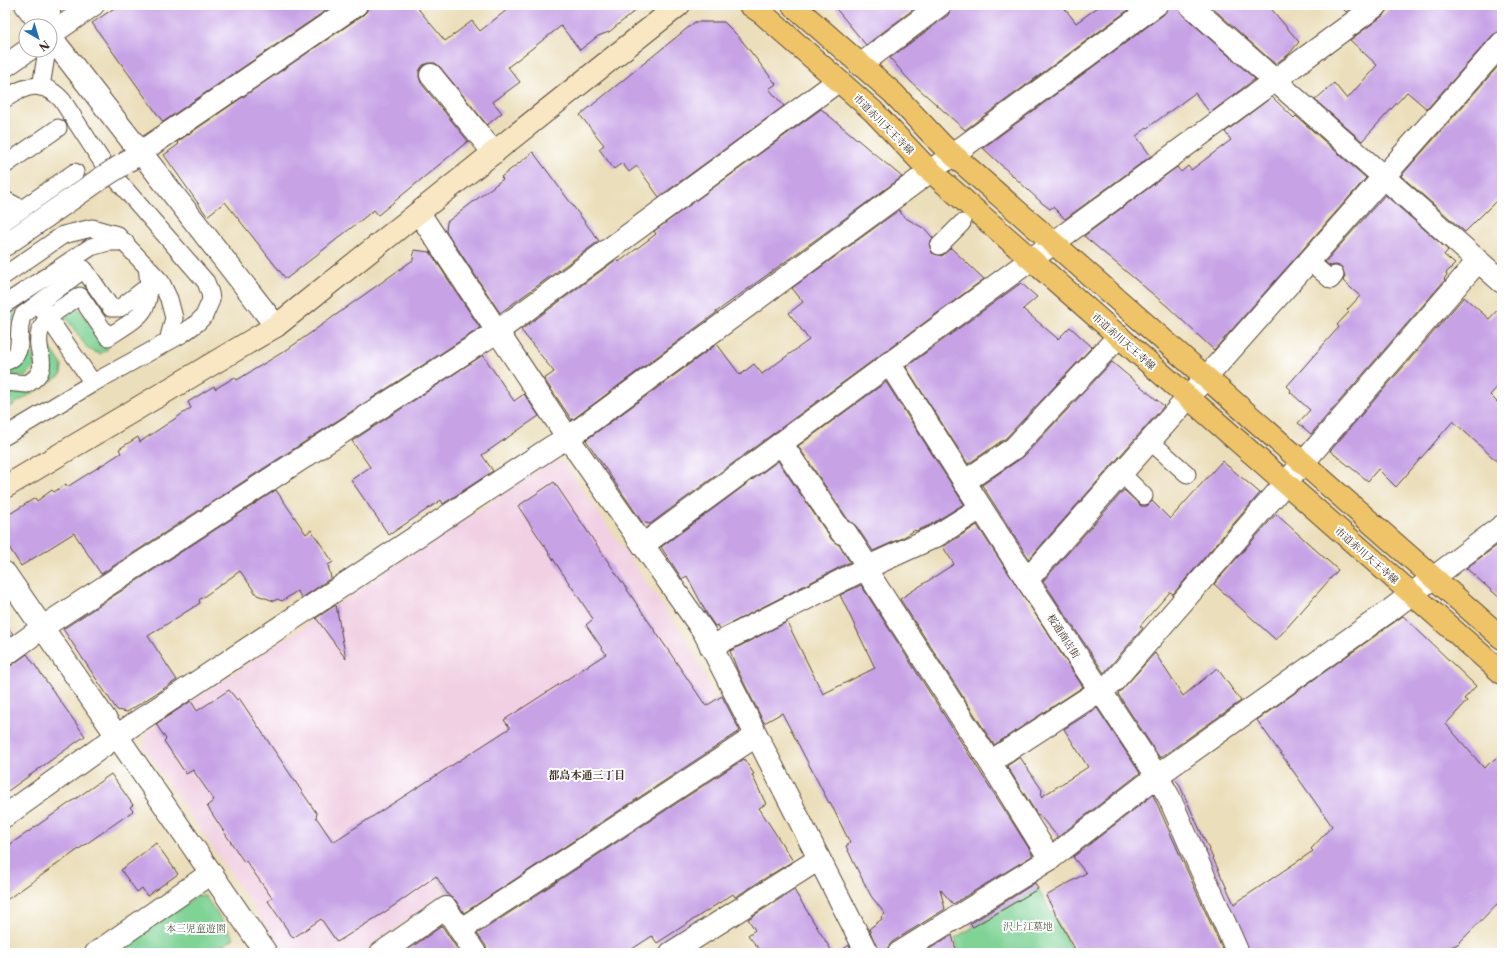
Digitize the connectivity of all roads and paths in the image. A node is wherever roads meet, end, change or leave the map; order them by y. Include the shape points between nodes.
1 (26, 5) edge
2 (52, 5) edge
3 (94, 5) edge
4 (356, 5) edge
5 (680, 5) edge
6 (750, 5) edge
7 (793, 5) edge
8 (940, 5) edge
9 (1156, 5) edge
10 (1190, 5) edge
11 (1377, 5) edge
12 (36, 18) edge
13 (51, 18) edge
14 (58, 30) edge
15 (1502, 43) edge
16 (58, 46) edge
17 (18, 57) edge
18 (46, 58) edge
19 (860, 65) junction
20 (5, 66) edge
21 (431, 75) dead end
22 (838, 80) junction
23 (1275, 80) junction
24 (41, 87) junction
25 (5, 99) edge
26 (58, 128) dead end
27 (141, 152) junction
28 (494, 153) junction
29 (953, 155) junction
30 (5, 165) edge
31 (931, 171) junction
32 (75, 172) dead end
33 (1384, 177) junction
34 (5, 200) edge
35 (22, 209) junction
36 (419, 213) junction
37 (5, 220) edge
38 (962, 222) dead end
39 (125, 242) junction
40 (1053, 243) junction
41 (5, 245) edge
42 (939, 246) dead end
43 (1031, 259) junction
44 (1309, 261) junction
45 (1478, 261) junction
46 (148, 266) junction
47 (5, 275) edge
48 (1335, 275) dead end
49 (1502, 282) edge
50 (150, 285) junction
51 (28, 289) junction
52 (38, 303) junction
53 (5, 304) edge
54 (48, 318) junction
55 (276, 326) junction
56 (498, 331) junction
57 (1119, 336) junction
58 (168, 341) junction
59 (5, 362) edge
60 (892, 367) junction
61 (1206, 377) junction
62 (5, 382) edge
63 (92, 382) junction
64 (1189, 398) junction
65 (5, 436) edge
66 (568, 438) junction
67 (1150, 441) junction
68 (781, 443) junction
69 (1303, 463) junction
70 (1121, 473) junction
71 (1187, 474) dead end
72 (964, 482) junction
73 (1286, 483) junction
74 (5, 487) edge
75 (1144, 496) dead end
76 (981, 508) junction
77 (1502, 526) edge
78 (643, 545) junction
79 (868, 567) junction
80 (5, 573) edge
81 (1434, 578) junction
82 (1027, 580) junction
83 (1412, 595) junction
84 (43, 628) junction
85 (1502, 638) edge
86 (711, 647) junction
87 (5, 655) edge
88 (1502, 673) edge
89 (1100, 691) junction
90 (116, 736) junction
91 (756, 736) junction
92 (990, 762) junction
93 (1157, 776) junction
94 (5, 816) edge
95 (819, 859) junction
96 (1050, 859) junction
97 (210, 873) junction
98 (460, 930) junction
99 (96, 953) edge
100 (266, 953) edge
101 (381, 953) edge
102 (475, 953) edge
103 (671, 953) edge
104 (867, 953) edge
105 (899, 953) edge
106 (1238, 953) edge

1 - 12 street
2 - 13 lane
3 - 14 street
4 - 27 street
5 - 28 street
6 - 22 main road, 市道赤川天王寺線
7 - 19 main road
8 - 19 street
9 - 29 street
10 - 23 street
11 - 23 street
15 - 33 street
16 - 27 street
17 - 20 street
18 - 24 lane
19 - 29 main road via 893,93
21 - 28 street
22 - 31 main road, 市道赤川天王寺線 via 873,111
22 - 56 street
23 - 33 street
23 - 40 street
24 - 25 lane via 26,87
24 - 58 lane via 55,92 62,100 105,166 206,282 211,300 204,316 182,334
26 - 30 lane
27 - 41 street, bridge
27 - 55 street
28 - 36 street
29 - 31 street
29 - 40 main road
31 - 43 main road, 市道赤川天王寺線
31 - 66 street
32 - 35 lane
33 - 44 street
33 - 45 street
34 - 35 lane
35 - 37 lane
36 - 55 street
36 - 56 street
38 - 42 lane
39 - 46 lane
39 - 47 lane via 106,230 78,230 63,235
39 - 51 lane via 108,242 91,247
40 - 43 street
40 - 61 main road
43 - 57 main road, 市道赤川天王寺線
43 - 60 street
44 - 48 lane via 1331,280
44 - 61 street
45 - 49 street
45 - 69 street
46 - 50 lane
46 - 58 lane via 161,282 169,299 174,318
50 - 52 lane via 120,308 111,308 84,269
50 - 54 lane via 147,308 136,319 108,337 80,296
51 - 52 lane
51 - 53 lane
52 - 54 lane
52 - 59 lane via 23,315 19,323 19,348 15,356
54 - 62 lane via 40,330 42,361 38,376 27,384
54 - 63 lane
55 - 74 street
56 - 66 street
56 - 84 street
57 - 64 main road, 市道赤川天王寺線
57 - 72 street via 1014,448
58 - 63 lane
60 - 68 street
60 - 72 street, 桜通商店街
61 - 64 street
61 - 69 main road
63 - 65 lane
64 - 67 street
64 - 73 main road, 市道赤川天王寺線
66 - 78 street
66 - 90 street
67 - 70 street
67 - 71 lane
68 - 78 street
68 - 79 street
69 - 73 street
69 - 81 main road
70 - 75 lane
70 - 82 street
72 - 76 street, 桜通商店街
73 - 83 main road, 市道赤川天王寺線
73 - 89 street via 1113,682
76 - 79 street via 936,536
76 - 82 street, 桜通商店街
77 - 81 street
78 - 86 street via 704,632
79 - 86 street
79 - 92 street via 868,573
80 - 84 street
81 - 83 street
81 - 85 main road
82 - 89 street, 桜通商店街
83 - 88 main road, 市道赤川天王寺線
83 - 93 street
84 - 87 street
84 - 90 street
86 - 91 street
89 - 92 street
89 - 93 street, 桜通商店街
90 - 94 street
90 - 97 street
91 - 95 street
91 - 98 street
92 - 96 street
93 - 96 street
93 - 106 street, 桜通商店街 via 1169,797
95 - 103 street
95 - 104 street
96 - 105 street
97 - 99 street
97 - 100 street
98 - 101 street via 446,908
98 - 102 street

